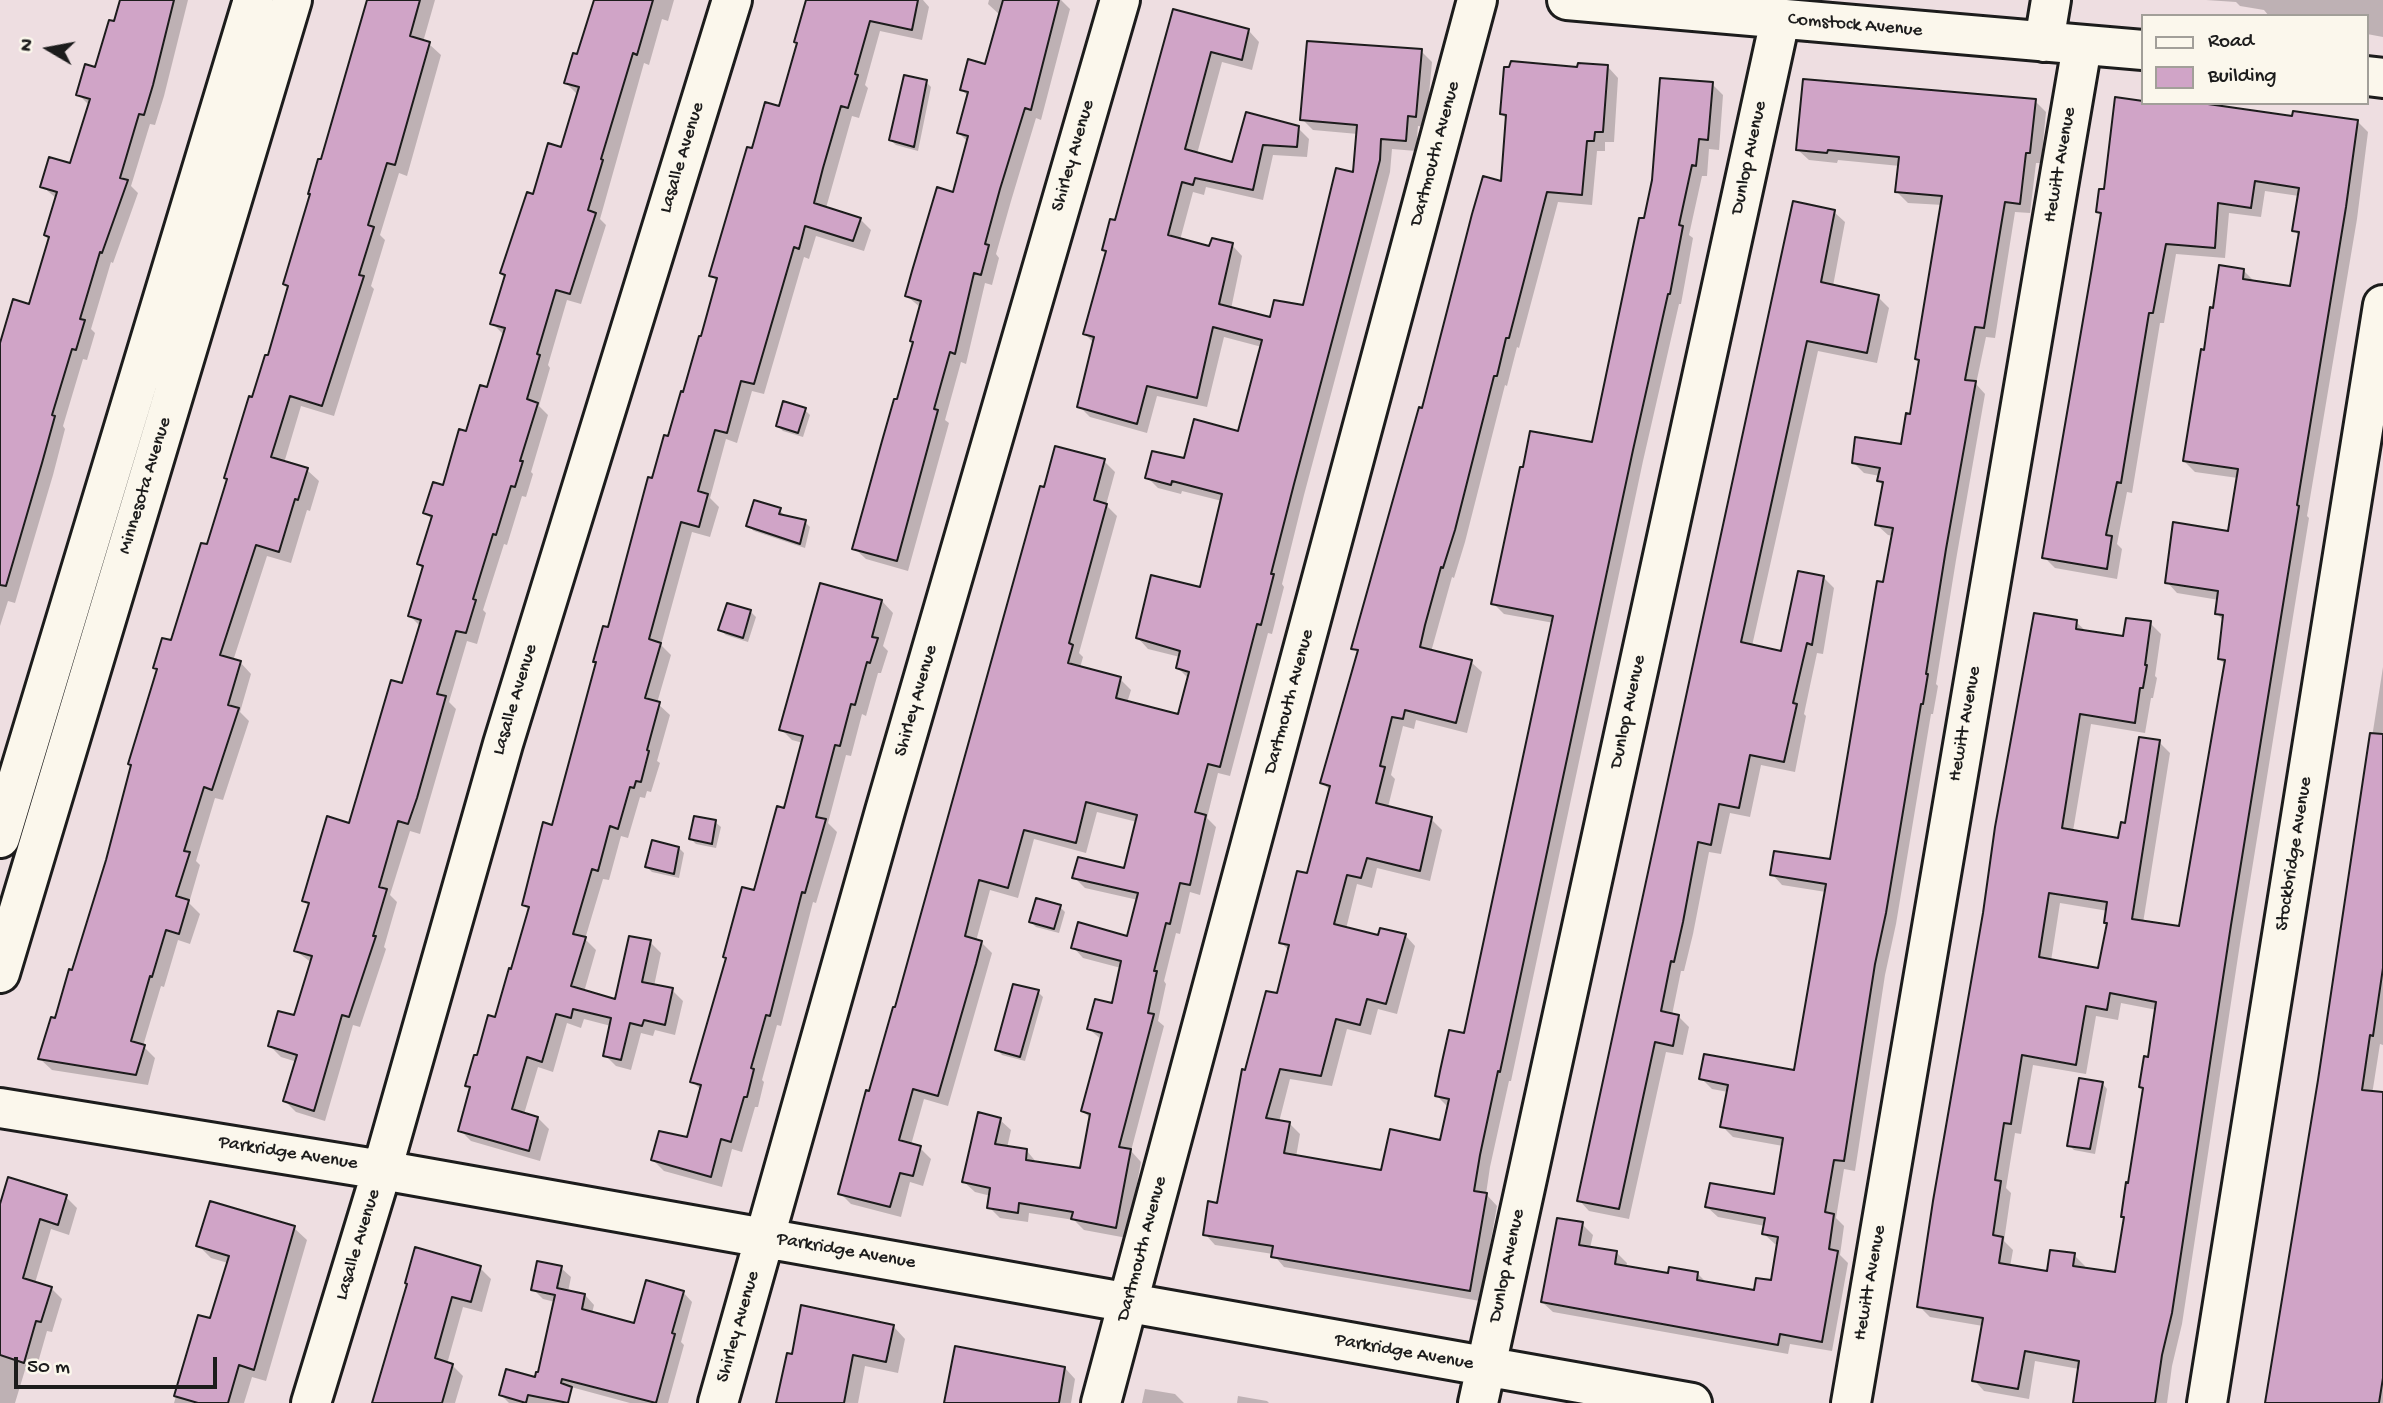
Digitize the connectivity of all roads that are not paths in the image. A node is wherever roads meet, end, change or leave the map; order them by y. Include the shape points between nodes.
1 (253, 0) edge
2 (292, 0) edge
3 (732, 0) edge
4 (1120, 0) edge
5 (1477, 0) edge
6 (1567, 0) edge
7 (2051, 0) edge
8 (1780, 20) junction
9 (2044, 42) junction
10 (2082, 46) junction
11 (2142, 50) edge
12 (2383, 305) edge
13 (120, 445) junction
14 (156, 456) junction
15 (0, 838) edge
16 (0, 973) edge
17 (0, 1108) edge
18 (382, 1170) junction
19 (764, 1237) junction
20 (1129, 1303) junction
21 (1482, 1385) edge
22 (312, 1403) edge
23 (718, 1403) edge
24 (1101, 1403) edge
25 (1692, 1403) edge
26 (1851, 1403) edge
27 (2207, 1403) edge

1 - 13 street, Minnesota Avenue
2 - 14 street, Minnesota Avenue
3 - 18 street, Lasalle Avenue via 503,744
4 - 19 street, Shirley Avenue
5 - 20 street, Dartmouth Avenue
6 - 8 street, Comstock Avenue
7 - 9 street
8 - 9 street, Comstock Avenue
8 - 21 street, Dunlop Avenue
9 - 10 street, Comstock Avenue
10 - 11 street, Comstock Avenue
10 - 26 street, Hewitt Avenue
12 - 27 street, Stockbridge Avenue
13 - 14 street
13 - 15 street, Minnesota Avenue
14 - 16 street, Minnesota Avenue
17 - 18 street, Parkridge Avenue
18 - 19 street, Parkridge Avenue
18 - 22 street, Lasalle Avenue
19 - 20 street, Parkridge Avenue
19 - 23 street, Shirley Avenue
20 - 21 street, Parkridge Avenue
20 - 24 street, Dartmouth Avenue
21 - 25 street, Parkridge Avenue

